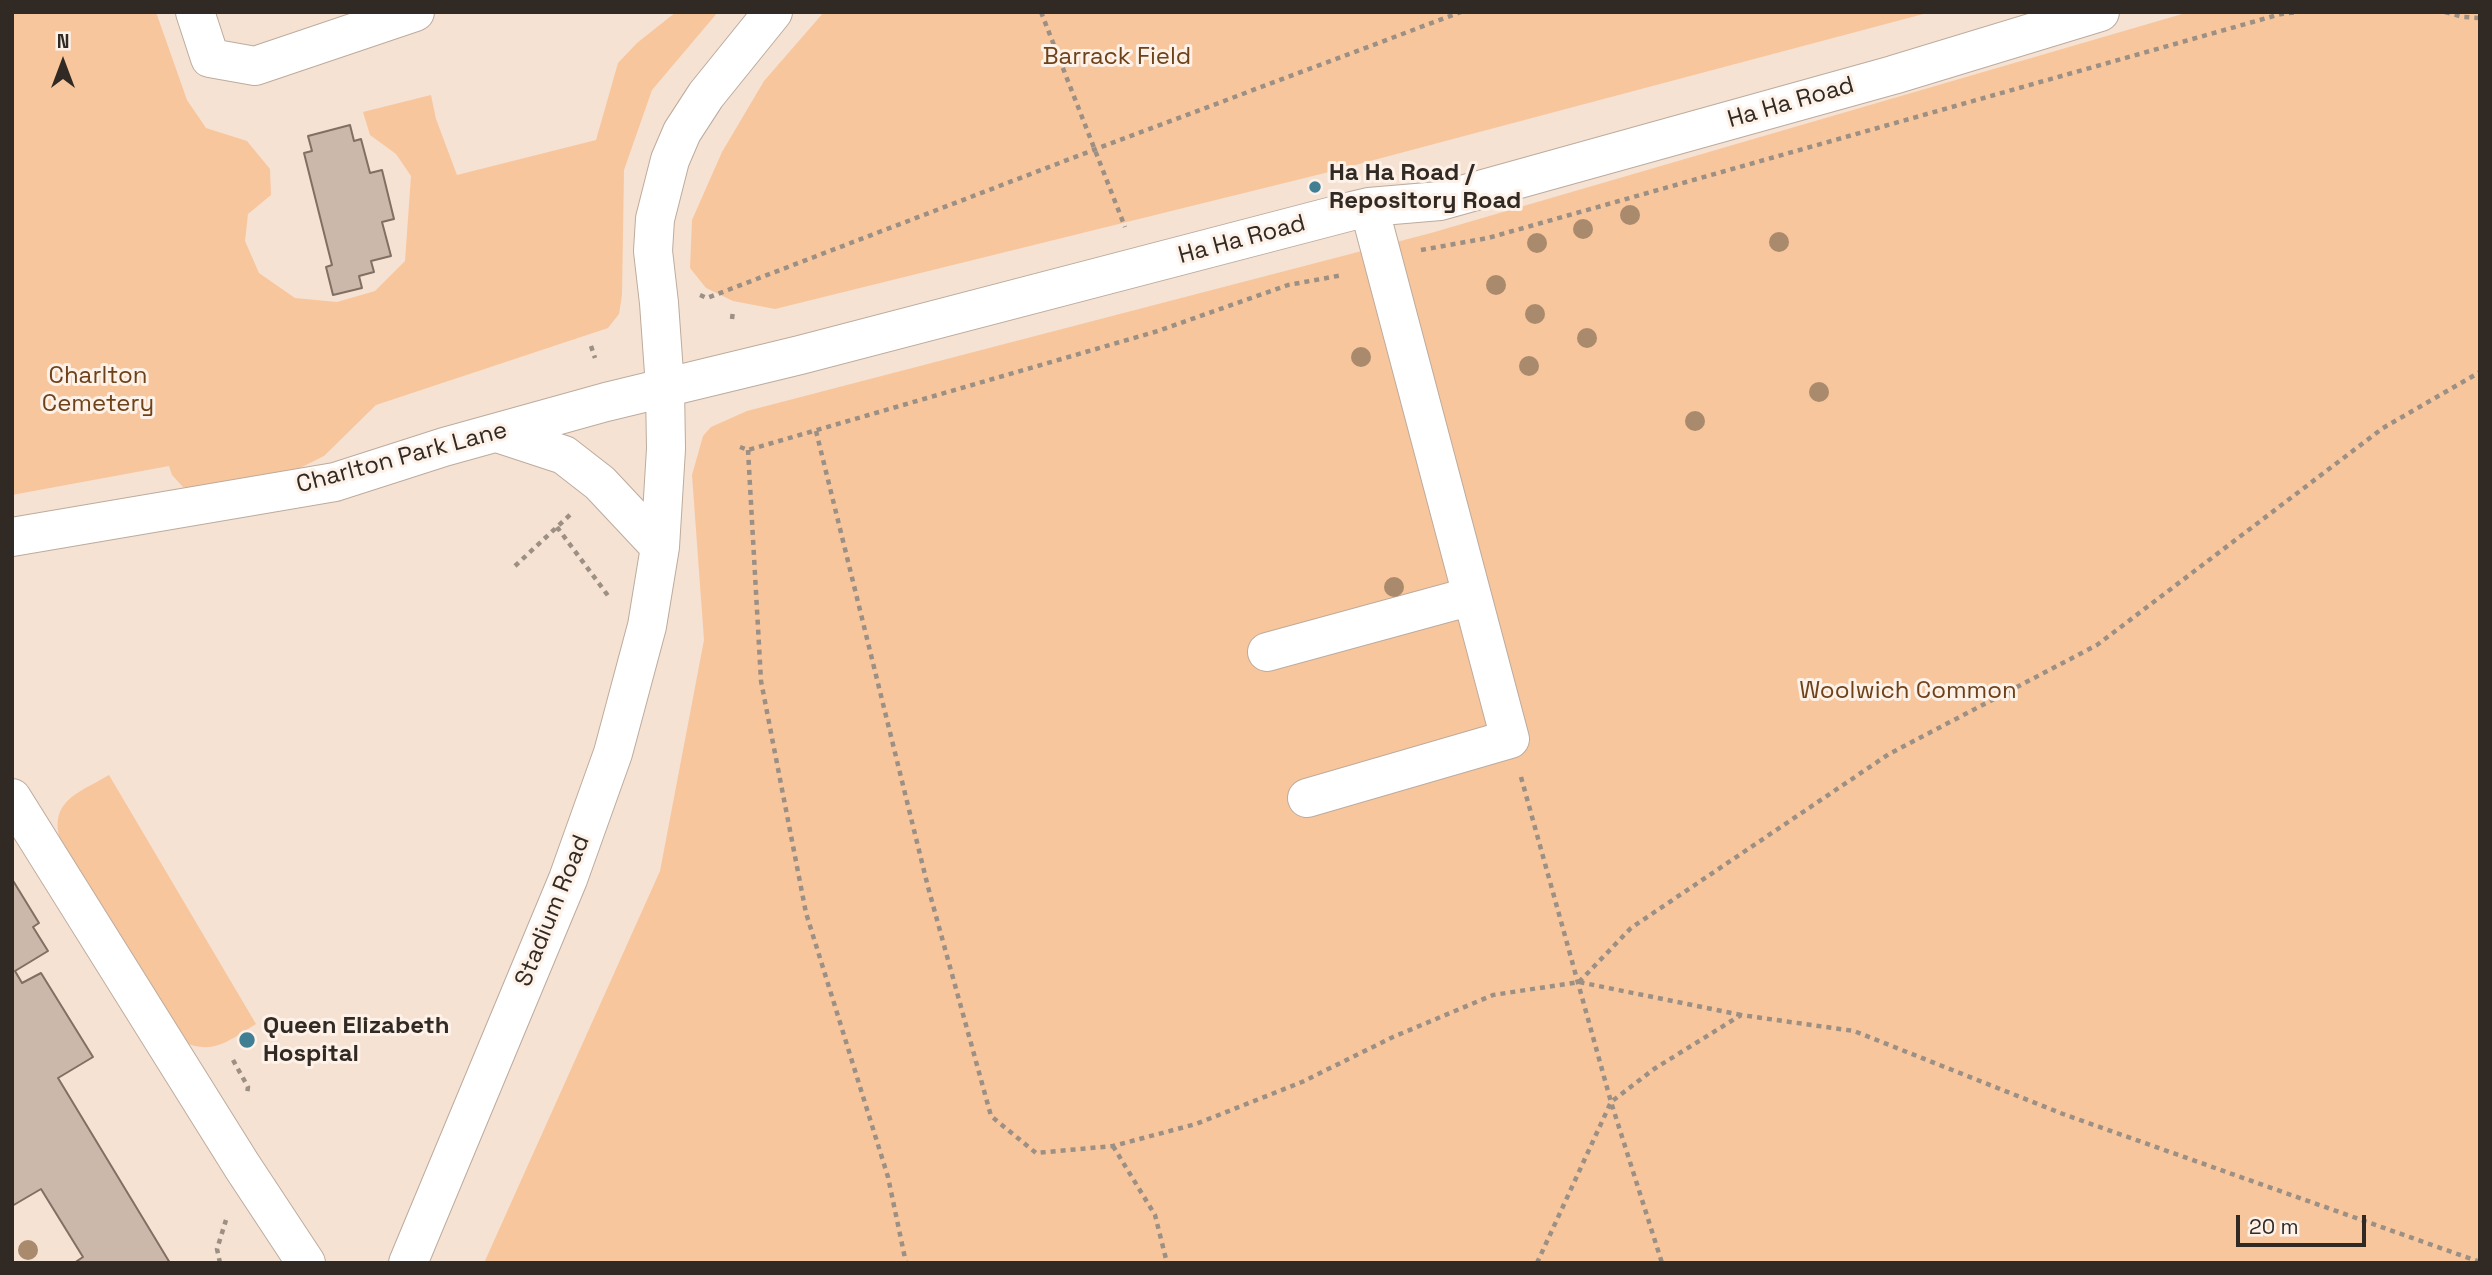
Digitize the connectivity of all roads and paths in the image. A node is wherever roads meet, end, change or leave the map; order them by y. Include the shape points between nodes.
1 (195, 12) edge
2 (415, 12) edge
3 (773, 12) edge
4 (1041, 12) edge
5 (1461, 12) edge
6 (2101, 12) edge
7 (2298, 12) edge
8 (2445, 12) edge
9 (2480, 18) edge
10 (1096, 149) junction
11 (1369, 207) junction
12 (1127, 234) dead end
13 (1383, 262) junction
14 (707, 298) dead end
15 (733, 312) dead end
16 (732, 319) dead end
17 (591, 346) dead end
18 (595, 358) dead end
19 (2480, 372) edge
20 (665, 387) junction
21 (816, 431) junction
22 (498, 433) junction
23 (740, 447) dead end
24 (748, 450) junction
25 (580, 505) dead end
26 (557, 527) junction
27 (12, 537) edge
28 (660, 547) junction
29 (515, 566) dead end
30 (1472, 596) junction
31 (617, 608) dead end
32 (1267, 652) dead end
33 (1510, 739) junction
34 (12, 798) edge
35 (1307, 798) dead end
36 (1579, 982) junction
37 (1741, 1014) junction
38 (1611, 1102) junction
39 (1113, 1146) junction
40 (228, 1213) dead end
41 (300, 1261) edge
42 (2480, 1262) edge
43 (220, 1263) edge
44 (408, 1263) edge
45 (906, 1263) edge
46 (1167, 1263) edge
47 (1537, 1263) edge
48 (1662, 1263) edge

1 - 2 street via 210,58 255,66
3 - 20 street, Stadium Road via 705,95 670,160 655,219 653,251
4 - 10 path
5 - 10 path
6 - 11 street, Ha Ha Road via 1905,72 1440,201
7 - 13 path via 1488,238
8 - 9 path
10 - 12 path
10 - 14 path
11 - 13 street
11 - 20 street, Ha Ha Road
13 - 21 path via 1288,285 1158,331
13 - 30 street
15 - 16 path
17 - 18 path
19 - 36 path via 2383,428 2097,645 1889,754 1631,928
20 - 22 street, Charlton Park Lane
20 - 28 street, Stadium Road
21 - 24 path
21 - 39 path via 928,887 991,1116 1036,1153
22 - 27 street, Charlton Park Lane via 335,482
22 - 28 street via 564,455 600,483
23 - 24 path
24 - 45 path via 761,681 806,913 888,1177
25 - 26 path
26 - 29 path
26 - 31 path
28 - 44 street, Stadium Road via 647,626 613,753 568,879
30 - 32 street
30 - 33 street
33 - 35 street
33 - 36 path
34 - 41 street
36 - 37 path
36 - 38 path
36 - 39 path via 1493,995 1393,1037 1303,1083 1196,1124
37 - 38 path
37 - 42 path via 1854,1031 2063,1114
38 - 47 path
38 - 48 path
39 - 46 path via 1155,1215
40 - 43 path via 217,1249

